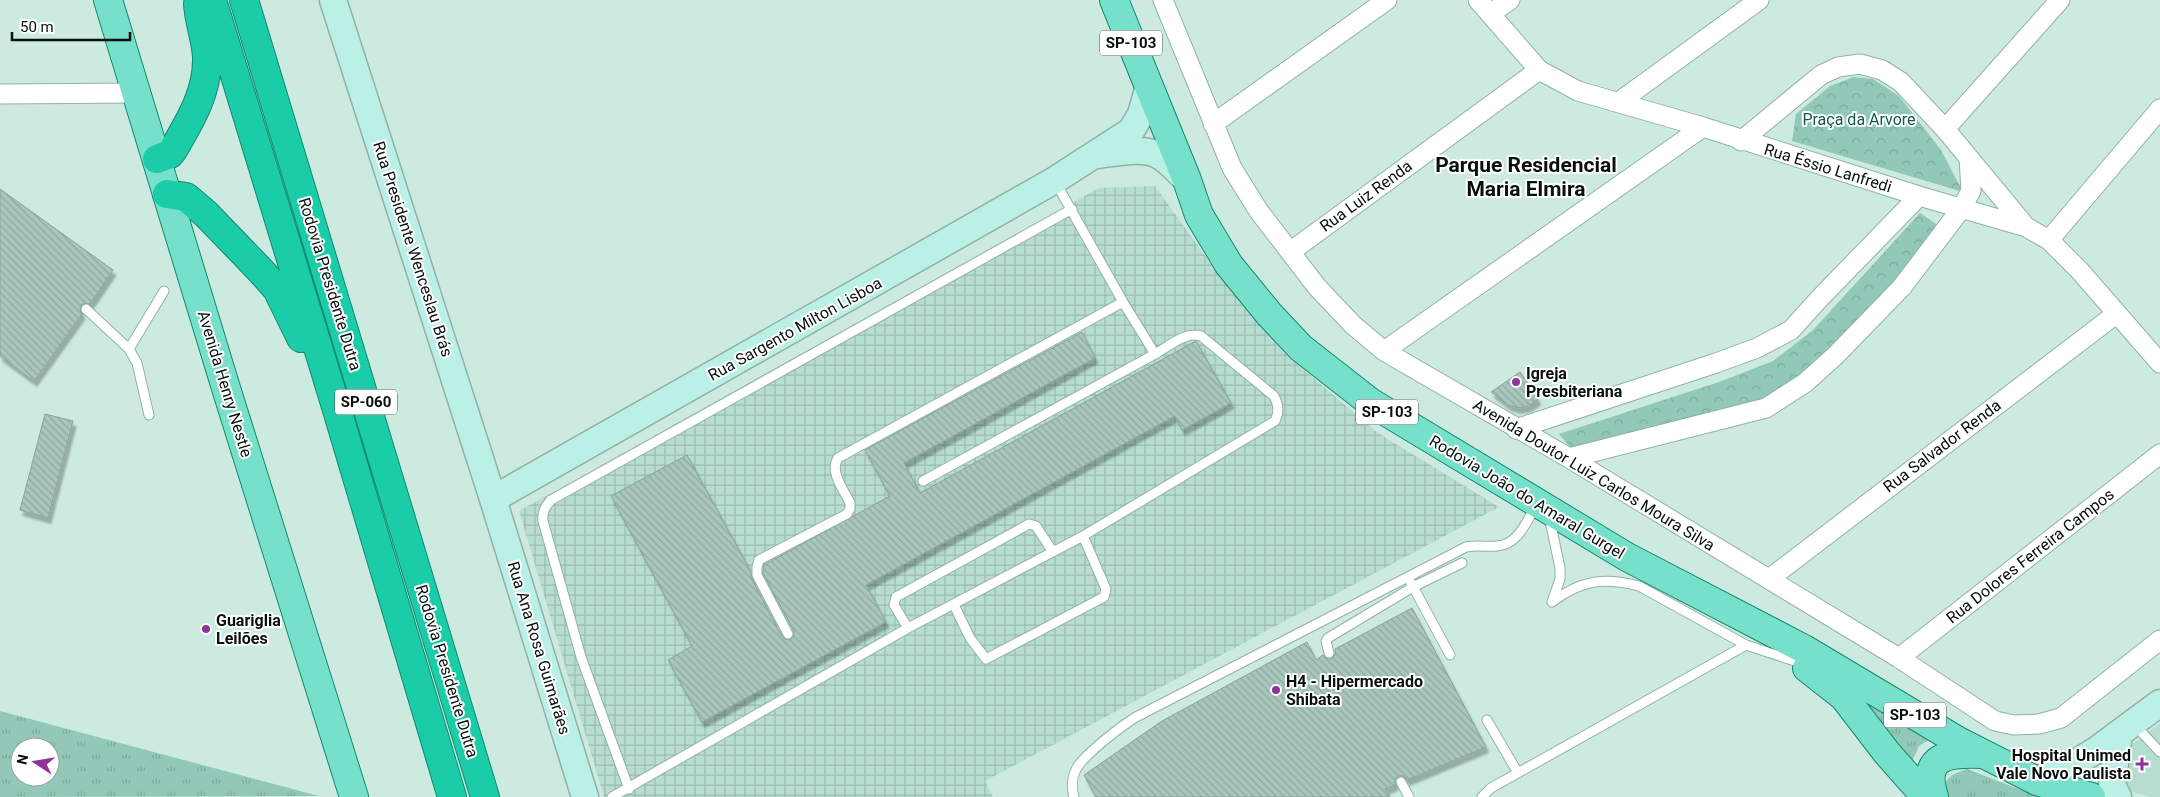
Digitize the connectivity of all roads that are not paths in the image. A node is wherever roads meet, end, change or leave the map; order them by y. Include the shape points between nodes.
1 (108, 0) edge
2 (198, 0) edge
3 (212, 0) edge
4 (244, 0) edge
5 (333, 0) edge
6 (1114, 0) edge
7 (1163, 0) edge
8 (1387, 0) edge
9 (1478, 0) edge
10 (1510, 0) edge
11 (1759, 0) edge
12 (2060, 0) edge
13 (1490, 14) junction
14 (1539, 70) junction
15 (1149, 86) junction
16 (136, 93) junction
17 (0, 94) edge
18 (1619, 102) junction
19 (2160, 110) edge
20 (1213, 124) junction
21 (1703, 127) junction
22 (1945, 129) junction
23 (1741, 141) junction
24 (1094, 155) junction
25 (1969, 158) junction
26 (156, 159) junction
27 (1055, 180) junction
28 (1187, 180) junction
29 (167, 194) junction
30 (1919, 196) junction
31 (1072, 209) junction
32 (1961, 209) junction
33 (2026, 227) junction
34 (2049, 240) junction
35 (1290, 252) junction
36 (164, 291) dead end
37 (1123, 302) junction
38 (86, 309) dead end
39 (2116, 314) junction
40 (129, 349) junction
41 (1384, 351) junction
42 (1156, 354) junction
43 (2158, 357) edge
44 (337, 410) junction
45 (149, 415) dead end
46 (1516, 429) junction
47 (2160, 454) edge
48 (1569, 458) junction
49 (923, 481) dead end
50 (493, 499) junction
51 (1542, 506) junction
52 (1083, 536) junction
53 (1053, 552) junction
54 (1462, 563) dead end
55 (1408, 578) junction
56 (1768, 579) junction
57 (1413, 587) junction
58 (954, 605) junction
59 (1746, 618) junction
60 (908, 628) junction
61 (788, 634) dead end
62 (2160, 640) edge
63 (1746, 645) junction
64 (1329, 653) dead end
65 (1450, 655) dead end
66 (1900, 658) junction
67 (1800, 663) junction
68 (2160, 703) edge
69 (1487, 720) dead end
70 (2126, 729) junction
71 (2160, 752) edge
72 (1982, 754) junction
73 (344, 768) junction
74 (1518, 773) junction
75 (2037, 781) junction
76 (1401, 782) dead end
77 (629, 788) junction
78 (340, 797) edge
79 (354, 797) edge
80 (452, 797) edge
81 (486, 797) edge
82 (584, 797) edge
83 (612, 797) edge
84 (1074, 797) edge
85 (1409, 797) edge
86 (1482, 797) edge
87 (1926, 797) edge
88 (1934, 797) edge
89 (2091, 797) edge
90 (2118, 797) edge

1 - 16 main road, Avenida Henry Nestle
2 - 26 highway via 207,56 205,81 195,114 173,150
3 - 44 highway, Rodovia Presidente Dutra / SP-060
4 - 81 highway, Rodovia Presidente Dutra / SP-060
5 - 50 street, Rua Presidente Wenceslau Brás
6 - 15 main road, Rodovia João do Amaral Gurgel / SP-103
7 - 20 street, Avenida Doutor Luiz Carlos Moura Silva
8 - 20 street
9 - 13 street, Rua Éssio Lanfredi
10 - 13 street
11 - 18 street
12 - 22 street
13 - 14 street, Rua Éssio Lanfredi
14 - 18 street, Rua Éssio Lanfredi via 1578,91
14 - 35 street, Rua Luiz Renda
15 - 24 street, Rua Sargento Milton Lisboa via 1137,123 1131,131
15 - 28 main road, Rodovia João do Amaral Gurgel / SP-103
16 - 17 street
16 - 26 main road, Avenida Henry Nestle
18 - 21 street, Rua Éssio Lanfredi
19 - 34 street
20 - 35 street, Avenida Doutor Luiz Carlos Moura Silva via 1232,168
21 - 23 street, Rua Éssio Lanfredi
21 - 41 street
22 - 23 street via 1901,82 1882,70 1860,64 1838,67 1821,75
22 - 25 street
23 - 30 street, Rua Éssio Lanfredi
24 - 27 street, Rua Sargento Milton Lisboa
24 - 28 street via 1152,153
25 - 32 street via 1971,190
25 - 33 street
26 - 29 main road, Avenida Henry Nestle
27 - 31 lane
27 - 50 street, Rua Sargento Milton Lisboa
28 - 51 main road, Rodovia João do Amaral Gurgel / SP-103 via 1199,215 1229,265 1301,348 1370,402
29 - 44 highway via 186,197 206,214 277,289
29 - 73 main road, Avenida Henry Nestle
30 - 32 street, Rua Éssio Lanfredi
30 - 46 street via 1791,330 1757,348 1724,360
31 - 37 lane
31 - 77 lane via 551,500 545,507 543,521 581,657
32 - 33 street, Rua Éssio Lanfredi
32 - 48 street via 1902,287 1836,355 1805,383 1766,408
33 - 34 street, Rua Éssio Lanfredi
34 - 39 street, Rua Éssio Lanfredi
35 - 41 street, Avenida Doutor Luiz Carlos Moura Silva via 1353,325
36 - 40 lane
37 - 42 lane
37 - 61 lane via 838,458 834,471 850,503 847,514 759,560 757,567 757,575
38 - 40 lane
39 - 43 street, Rua Éssio Lanfredi
39 - 56 street, Rua Salvador Renda
40 - 45 lane via 136,363
41 - 46 street, Avenida Doutor Luiz Carlos Moura Silva
42 - 49 lane
42 - 52 lane via 1188,335 1201,336 1274,396 1278,405 1275,421
44 - 80 highway, Rodovia Presidente Dutra / SP-060
46 - 48 street, Avenida Doutor Luiz Carlos Moura Silva
47 - 66 street, Rua Dolores Ferreira Campos
48 - 56 street, Avenida Doutor Luiz Carlos Moura Silva
50 - 82 street, Rua Ana Rosa Guimarães
51 - 55 lane via 1515,539 1506,544 1466,547
51 - 59 main road, Rodovia João do Amaral Gurgel / SP-103 via 1627,557
51 - 63 lane via 1560,568 1560,579 1552,602 1569,590 1605,580 1622,582 1639,586
52 - 53 lane
52 - 58 lane via 1106,593 1072,615 986,659 970,638
53 - 58 lane
53 - 60 lane via 1036,526 1029,524 896,597 894,605
54 - 57 lane
55 - 57 lane
55 - 84 lane via 1136,717 1078,766 1073,777
56 - 66 street, Avenida Doutor Luiz Carlos Moura Silva
57 - 64 lane via 1328,638
57 - 65 lane
58 - 60 lane
59 - 67 main road, Rodovia João do Amaral Gurgel / SP-103
59 - 72 main road, Rodovia João do Amaral Gurgel / SP-103
60 - 77 lane
62 - 66 street, Avenida Doutor Luiz Carlos Moura Silva via 2061,718 2014,726 1995,721
63 - 67 lane
63 - 74 lane
67 - 87 main road, Rodovia João do Amaral Gurgel / SP-103 via 1844,697
68 - 70 street
69 - 74 lane
70 - 71 lane
70 - 75 street via 2072,765
70 - 90 street via 2112,785
72 - 75 main road, Rodovia João do Amaral Gurgel / SP-103
72 - 88 main road, SP-103 via 1955,753 1936,763 1930,785
73 - 78 main road
73 - 79 main road, Avenida Henry Nestle
74 - 86 lane
75 - 89 main road, Rodovia João do Amaral Gurgel / SP-103
76 - 85 lane
77 - 83 lane

